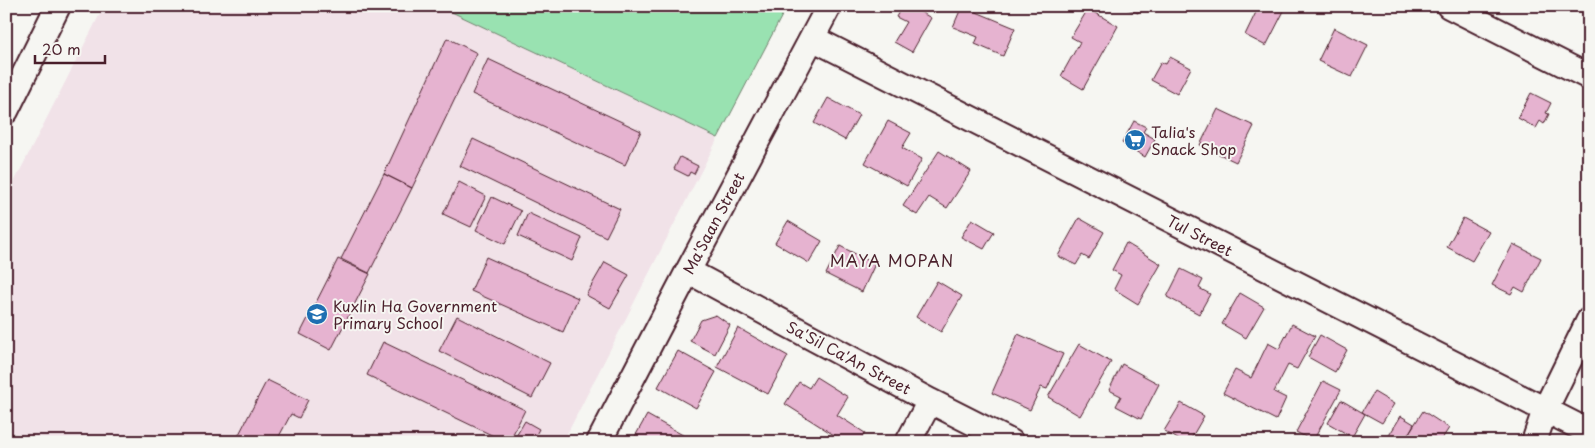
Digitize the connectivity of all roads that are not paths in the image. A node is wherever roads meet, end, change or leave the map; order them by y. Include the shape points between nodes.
1 (58, 6) edge
2 (830, 6) edge
3 (1449, 6) edge
4 (812, 38) junction
5 (1589, 77) edge
6 (6, 111) edge
7 (688, 270) junction
8 (1589, 320) edge
9 (930, 401) junction
10 (1545, 410) junction
11 (1589, 432) edge
12 (599, 442) edge
13 (908, 442) edge
14 (1010, 442) edge
15 (1534, 442) edge

1 - 6 street
2 - 4 street, Ma'Saan Street
3 - 5 street
4 - 7 street, Ma'Saan Street
4 - 10 street, Tul Street
7 - 9 street, Sa'Sil Ca'An Street
7 - 12 street, Ma'Saan Street
8 - 10 street
9 - 13 street
9 - 14 street, Sa'Sil Ca'An Street
10 - 11 street, Tul Street
10 - 15 street

